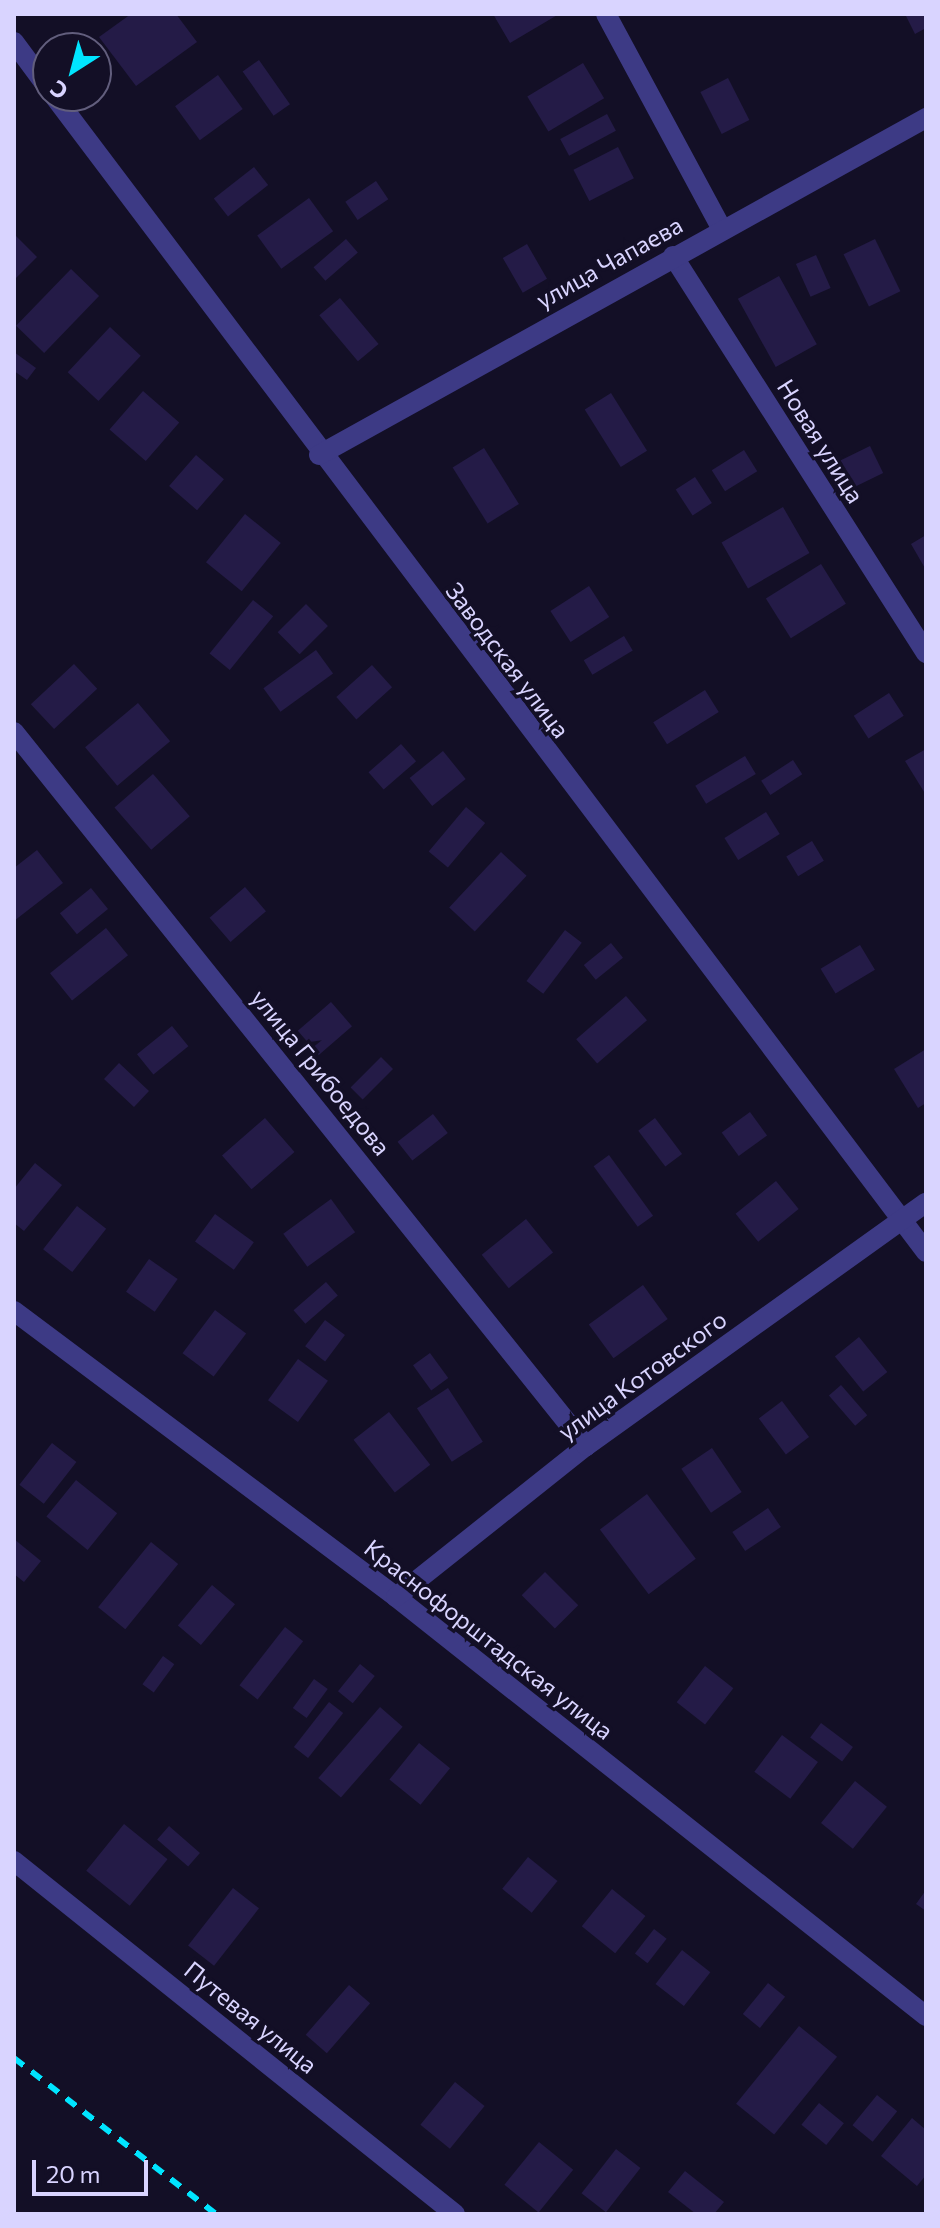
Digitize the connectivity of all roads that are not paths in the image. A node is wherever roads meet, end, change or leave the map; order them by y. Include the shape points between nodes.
1 (606, 14) edge
2 (14, 42) edge
3 (32, 66) edge
4 (66, 112) edge
5 (926, 118) edge
6 (722, 229) junction
7 (673, 256) junction
8 (319, 455) junction
9 (926, 653) edge
10 (14, 732) edge
11 (926, 1203) edge
12 (902, 1221) junction
13 (926, 1252) edge
14 (14, 1311) edge
15 (586, 1446) junction
16 (396, 1597) junction
17 (14, 1861) edge
18 (926, 2016) edge
19 (455, 2214) edge

1 - 6 street
2 - 3 street
4 - 8 street, Заводская улица
5 - 6 street, улица Чапаева
6 - 7 street, улица Чапаева
7 - 8 street, улица Чапаева
7 - 9 street, Новая улица
8 - 12 street, Заводская улица
10 - 15 street, улица Грибоедова
11 - 12 street, улица Котовского
12 - 13 street, Заводская улица
12 - 15 street, улица Котовского
14 - 16 street, Краснофорштадская улица
15 - 16 street, улица Котовского
16 - 18 street, Краснофорштадская улица
17 - 19 street, Путевая улица

